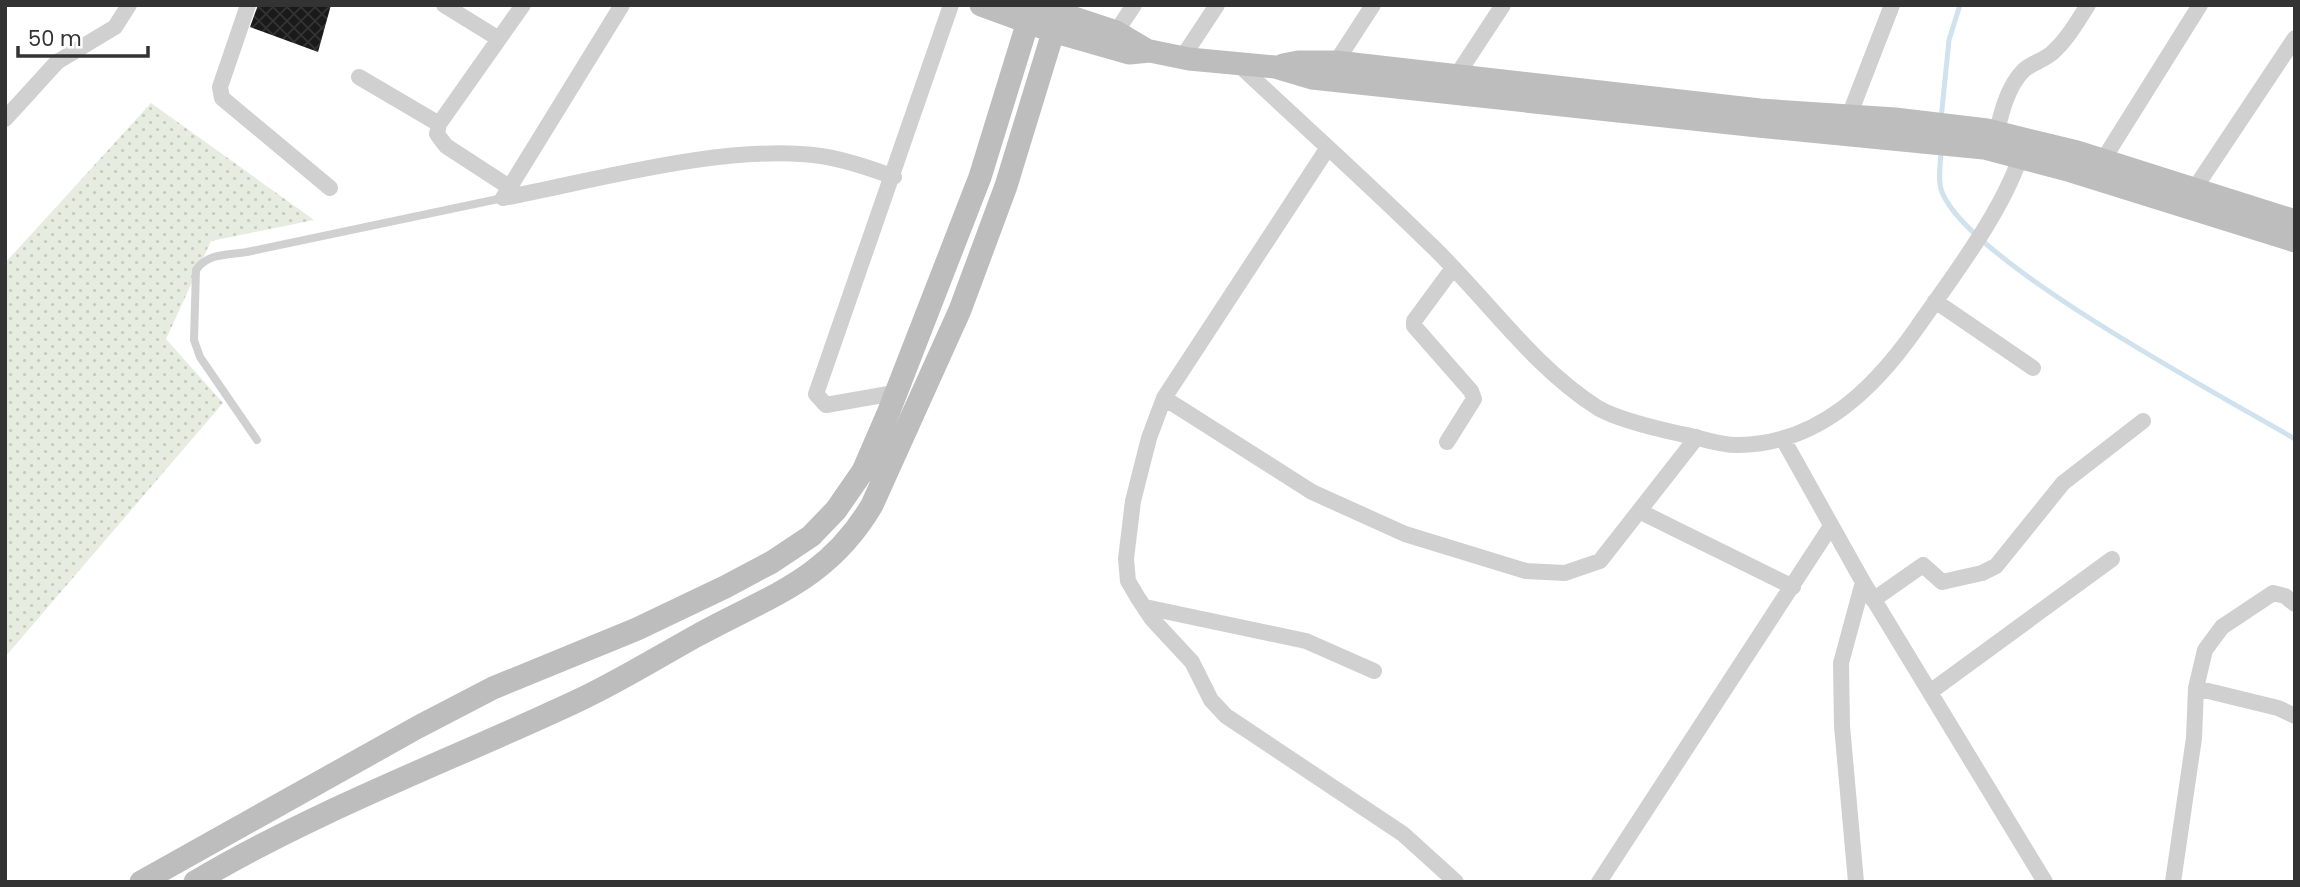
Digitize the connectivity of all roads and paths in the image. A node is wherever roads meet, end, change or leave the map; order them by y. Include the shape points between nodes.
1 (129, 5) edge
2 (248, 5) edge
3 (444, 5) edge
4 (523, 5) edge
5 (622, 5) edge
6 (951, 5) edge
7 (981, 5) edge
8 (1134, 5) edge
9 (1217, 5) edge
10 (1373, 5) edge
11 (1503, 5) edge
12 (1892, 5) edge
13 (2088, 5) edge
14 (2200, 5) edge
15 (1043, 15) edge
16 (1116, 32) junction
17 (2295, 38) edge
18 (499, 39) junction
19 (1150, 51) junction
20 (1182, 58) junction
21 (1336, 62) junction
22 (1239, 65) junction
23 (1275, 67) junction
24 (1457, 75) junction
25 (359, 77) dead end
26 (1849, 116) junction
27 (5, 119) edge
28 (439, 124) junction
29 (1894, 128) junction
30 (1990, 140) junction
31 (1328, 149) junction
32 (2020, 157) junction
33 (2103, 160) junction
34 (894, 177) junction
35 (330, 188) dead end
36 (2195, 188) junction
37 (506, 192) junction
38 (2295, 221) edge
39 (2295, 241) edge
40 (1454, 268) junction
41 (1935, 301) junction
42 (2032, 368) dead end
43 (894, 393) junction
44 (1164, 398) junction
45 (2143, 421) dead end
46 (1697, 437) junction
47 (1783, 439) junction
48 (257, 440) dead end
49 (1447, 442) dead end
50 (1639, 511) junction
51 (1831, 526) junction
52 (2112, 559) dead end
53 (1863, 582) junction
54 (1793, 587) junction
55 (1874, 600) junction
56 (2295, 604) edge
57 (1145, 607) junction
58 (1374, 671) dead end
59 (2196, 688) junction
60 (1930, 692) junction
61 (2295, 716) edge
62 (141, 882) edge
63 (195, 882) edge
64 (1456, 882) edge
65 (1599, 882) edge
66 (1856, 882) edge
67 (2045, 882) edge
68 (2173, 882) edge

1 - 27 street via 115,27 57,62
2 - 35 street via 220,87 222,98
3 - 18 street
4 - 18 street
5 - 37 street
6 - 34 street
7 - 15 street
8 - 16 street
9 - 20 street
10 - 21 street
11 - 24 street
12 - 26 street
13 - 30 street via 2051,55 2025,69 2017,80
14 - 33 street
15 - 16 street
15 - 19 street via 1129,53
15 - 43 street
15 - 63 street via 1006,186 960,310 872,505 856,534 832,559 788,590 579,700 301,824
16 - 19 street
17 - 36 street
18 - 28 street
19 - 20 street
20 - 22 street
21 - 23 street
21 - 24 street
22 - 23 street
22 - 31 street
23 - 29 street via 1312,78 1758,127
24 - 26 street
25 - 28 street
26 - 29 street
28 - 37 street via 437,134 446,146
29 - 30 street
30 - 32 street
31 - 40 street
31 - 44 street
32 - 33 street
32 - 39 street
32 - 41 street
33 - 36 street
34 - 37 street via 856,163 779,154
34 - 43 street via 816,394 825,405 838,405
36 - 38 street
37 - 48 lane via 201,262 196,270 194,340 211,376
40 - 46 street via 1543,363 1600,409
40 - 49 street via 1414,321 1474,399
41 - 42 street
41 - 47 street via 1890,367 1856,400 1822,423
43 - 62 street via 863,471 836,509 811,536 772,562 637,629 493,688
44 - 50 street via 1312,492 1405,534 1526,571 1565,573 1600,561
44 - 57 street via 1133,500 1126,559 1128,581
45 - 55 street via 2063,483 1996,566 1942,582 1923,565
46 - 47 street via 1737,445
46 - 50 street
47 - 51 street
50 - 54 street
51 - 53 street
51 - 54 street
52 - 60 street
53 - 55 street
53 - 66 street via 1841,663 1842,738
54 - 65 street
55 - 60 street
56 - 59 street via 2273,593 2222,627 2205,650
57 - 58 street via 1306,641
57 - 64 street via 1197,670 1220,711 1403,834
59 - 61 street
59 - 68 street via 2194,738
60 - 67 street

